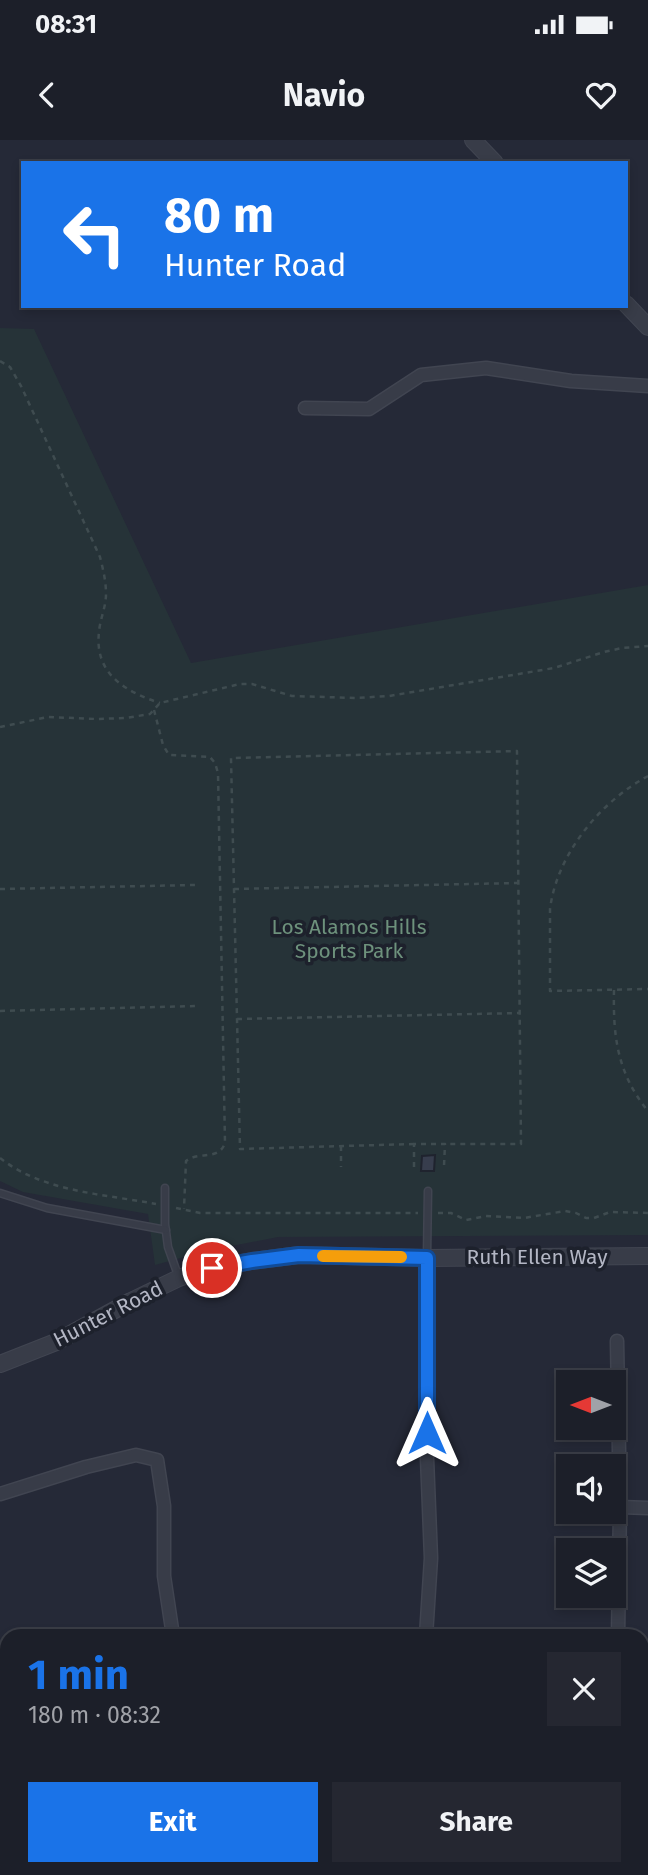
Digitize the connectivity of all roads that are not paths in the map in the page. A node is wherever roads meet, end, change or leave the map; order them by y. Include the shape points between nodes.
1 (473, 140) edge
2 (493, 161) edge
3 (628, 306) edge
4 (648, 327) edge
5 (648, 386) edge
6 (305, 408) dead end
7 (165, 1188) dead end
8 (428, 1191) dead end
9 (2, 1195) edge
10 (166, 1230) junction
11 (648, 1256) edge
12 (427, 1258) junction
13 (179, 1278) junction
14 (617, 1341) dead end
15 (0, 1364) edge
16 (619, 1454) edge
17 (0, 1494) edge
18 (626, 1507) edge
19 (648, 1508) edge
20 (620, 1524) edge
21 (172, 1629) edge
22 (426, 1629) edge
23 (618, 1629) edge

1 - 2 street
3 - 4 street
5 - 6 street via 571,381 486,368 421,375 369,409
7 - 10 lane
8 - 12 lane
9 - 10 lane
10 - 13 lane
11 - 12 street, Ruth Ellen Way
12 - 13 street, Hunter Road via 299,1255 205,1269
12 - 22 street via 430,1558
13 - 15 street, Hunter Road via 55,1342
14 - 16 street
17 - 21 street via 136,1455 157,1460
18 - 19 street
20 - 23 street

